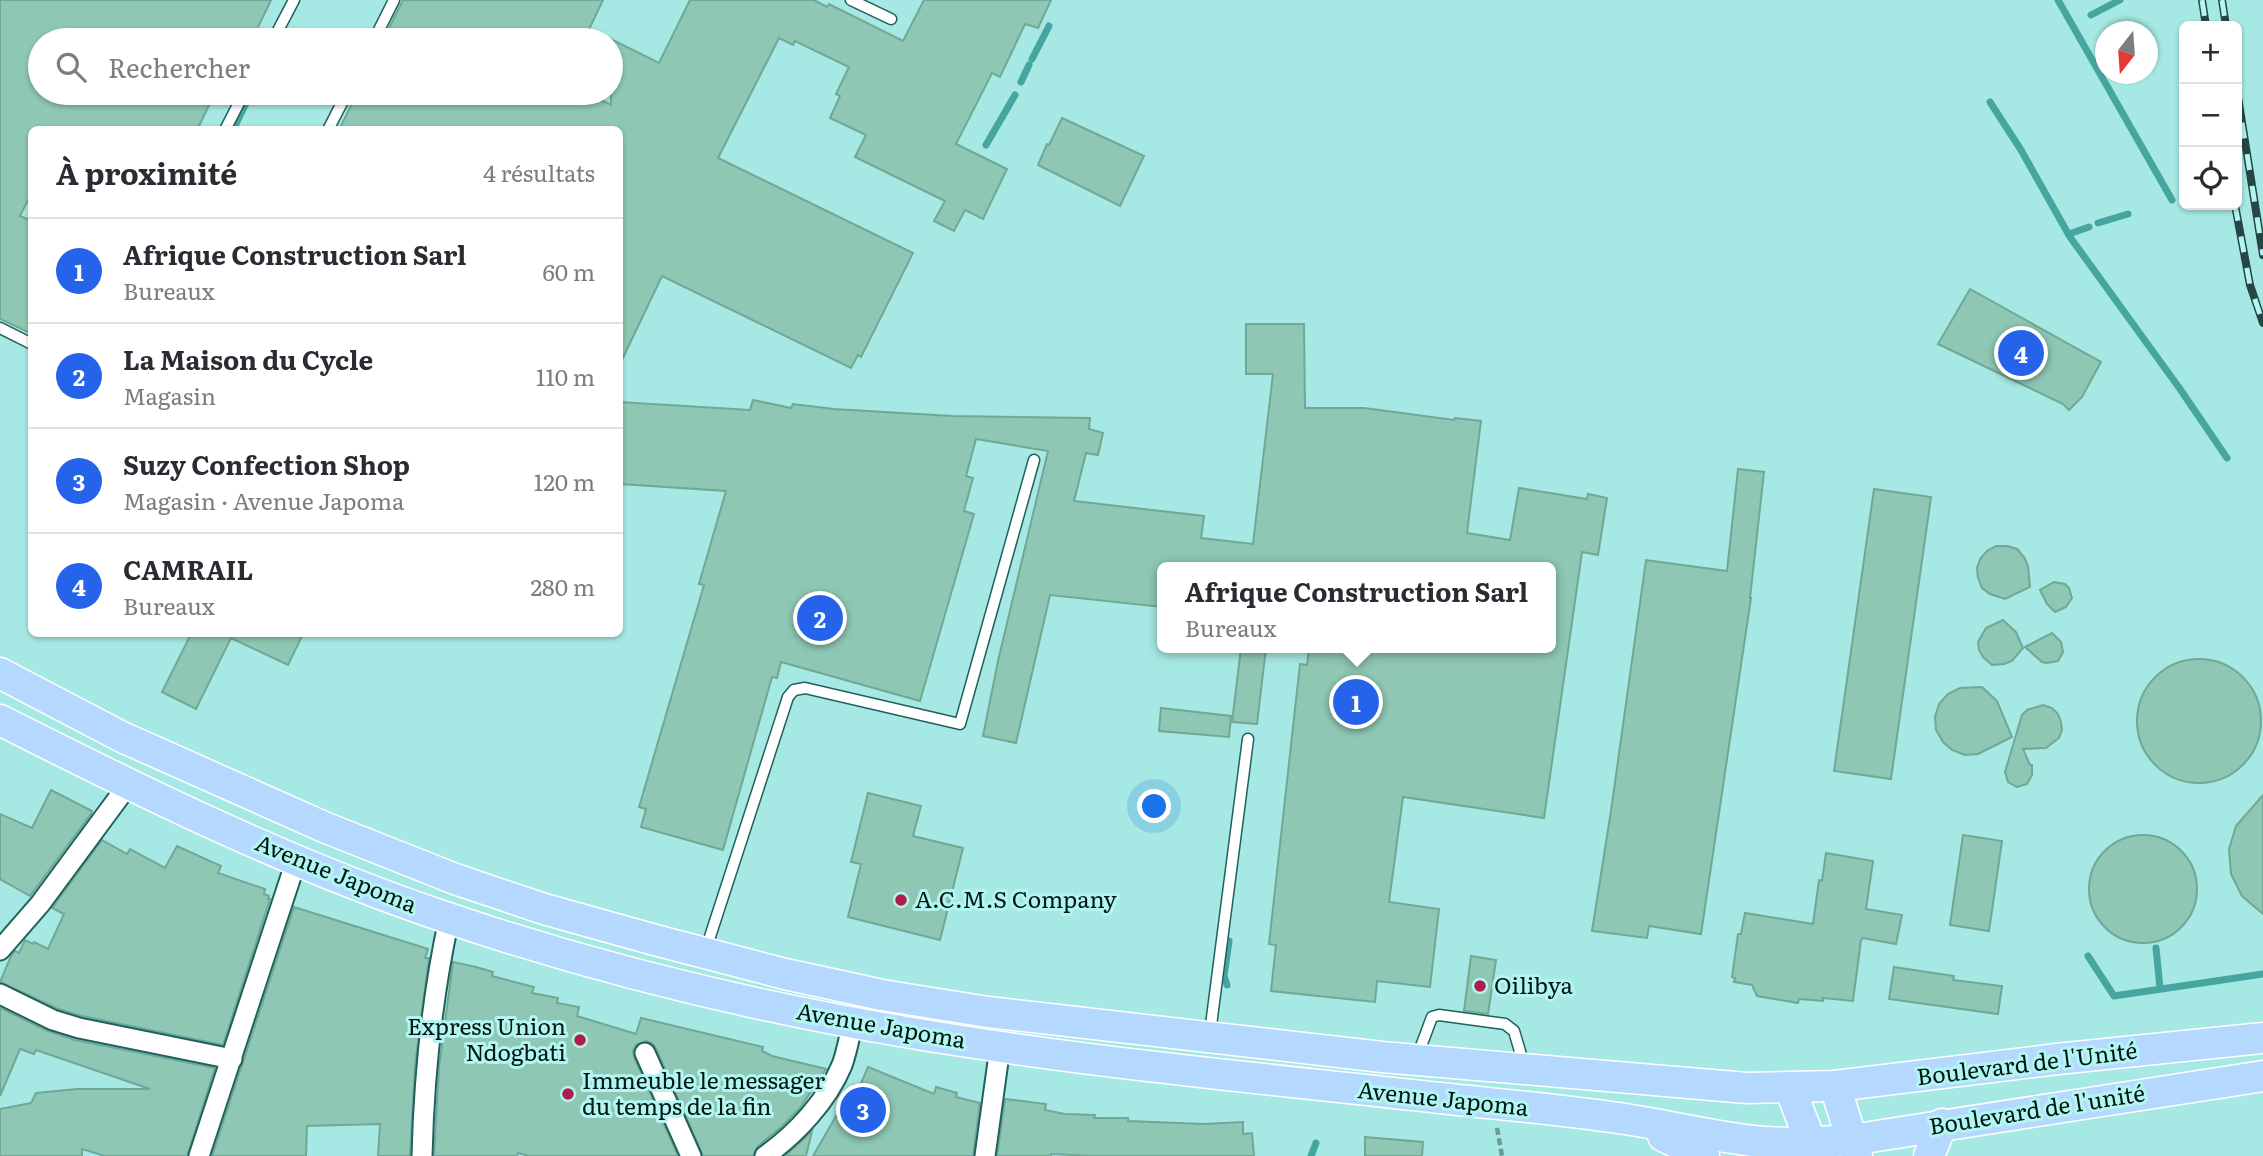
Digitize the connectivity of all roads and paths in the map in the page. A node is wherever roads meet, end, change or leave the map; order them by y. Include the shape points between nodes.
1 (294, 0) edge
2 (394, 0) edge
3 (851, 0) edge
4 (891, 19) dead end
5 (279, 28) edge
6 (380, 28) edge
7 (238, 105) edge
8 (341, 105) edge
9 (227, 126) edge
10 (330, 126) edge
11 (0, 328) edge
12 (28, 342) edge
13 (1034, 460) dead end
14 (0, 673) edge
15 (0, 720) edge
16 (122, 737) junction
17 (1248, 739) dead end
18 (116, 778) junction
19 (296, 860) junction
20 (449, 919) junction
21 (0, 950) edge
22 (705, 953) junction
23 (0, 994) edge
24 (853, 1023) junction
25 (1210, 1037) junction
26 (2263, 1038) edge
27 (1000, 1046) junction
28 (645, 1053) dead end
29 (1382, 1058) junction
30 (232, 1059) junction
31 (1416, 1060) junction
32 (1525, 1068) junction
33 (2263, 1076) edge
34 (1835, 1086) junction
35 (1790, 1088) junction
36 (1378, 1091) junction
37 (1631, 1120) junction
38 (1942, 1124) junction
39 (1854, 1148) edge
40 (1813, 1150) edge
41 (199, 1156) edge
42 (422, 1156) edge
43 (691, 1156) edge
44 (765, 1156) edge
45 (985, 1156) edge
46 (1703, 1156) edge
47 (1929, 1156) edge

1 - 5 lane
2 - 6 lane
3 - 4 lane
7 - 9 lane
8 - 10 lane
11 - 12 lane
13 - 22 lane via 960,724 805,688 794,690
14 - 16 main road, Avenue Japoma
15 - 18 main road, Avenue Japoma
16 - 18 main road
16 - 22 main road, Avenue Japoma via 455,880
17 - 25 lane
18 - 19 main road, Avenue Japoma
18 - 21 street via 40,904
19 - 20 main road, Avenue Japoma
19 - 30 street
20 - 24 main road, Avenue Japoma via 592,962
20 - 42 street via 429,1031
22 - 25 main road, Avenue Japoma via 882,995
23 - 30 street via 79,1028
24 - 27 main road, Avenue Japoma
24 - 44 street via 841,1067 822,1100
25 - 29 main road, Avenue Japoma
26 - 34 main road, Boulevard de l'Unité
27 - 36 main road, Avenue Japoma
27 - 45 street
28 - 43 street
29 - 31 main road, Avenue Japoma
29 - 36 main road
30 - 41 street
31 - 32 main road, Avenue Japoma
31 - 32 lane via 1428,1023 1439,1015 1505,1024 1514,1031
32 - 35 main road, Avenue Japoma via 1705,1086
33 - 38 main road, Boulevard de l'unité
34 - 35 main road, Boulevard de l'Unité
34 - 39 main road
35 - 40 main road
36 - 37 main road, Avenue Japoma
37 - 40 main road, Avenue Japoma
37 - 46 main road
38 - 39 main road, Boulevard de l'unité
38 - 47 main road
39 - 40 main road, Boulevard de l'unité

